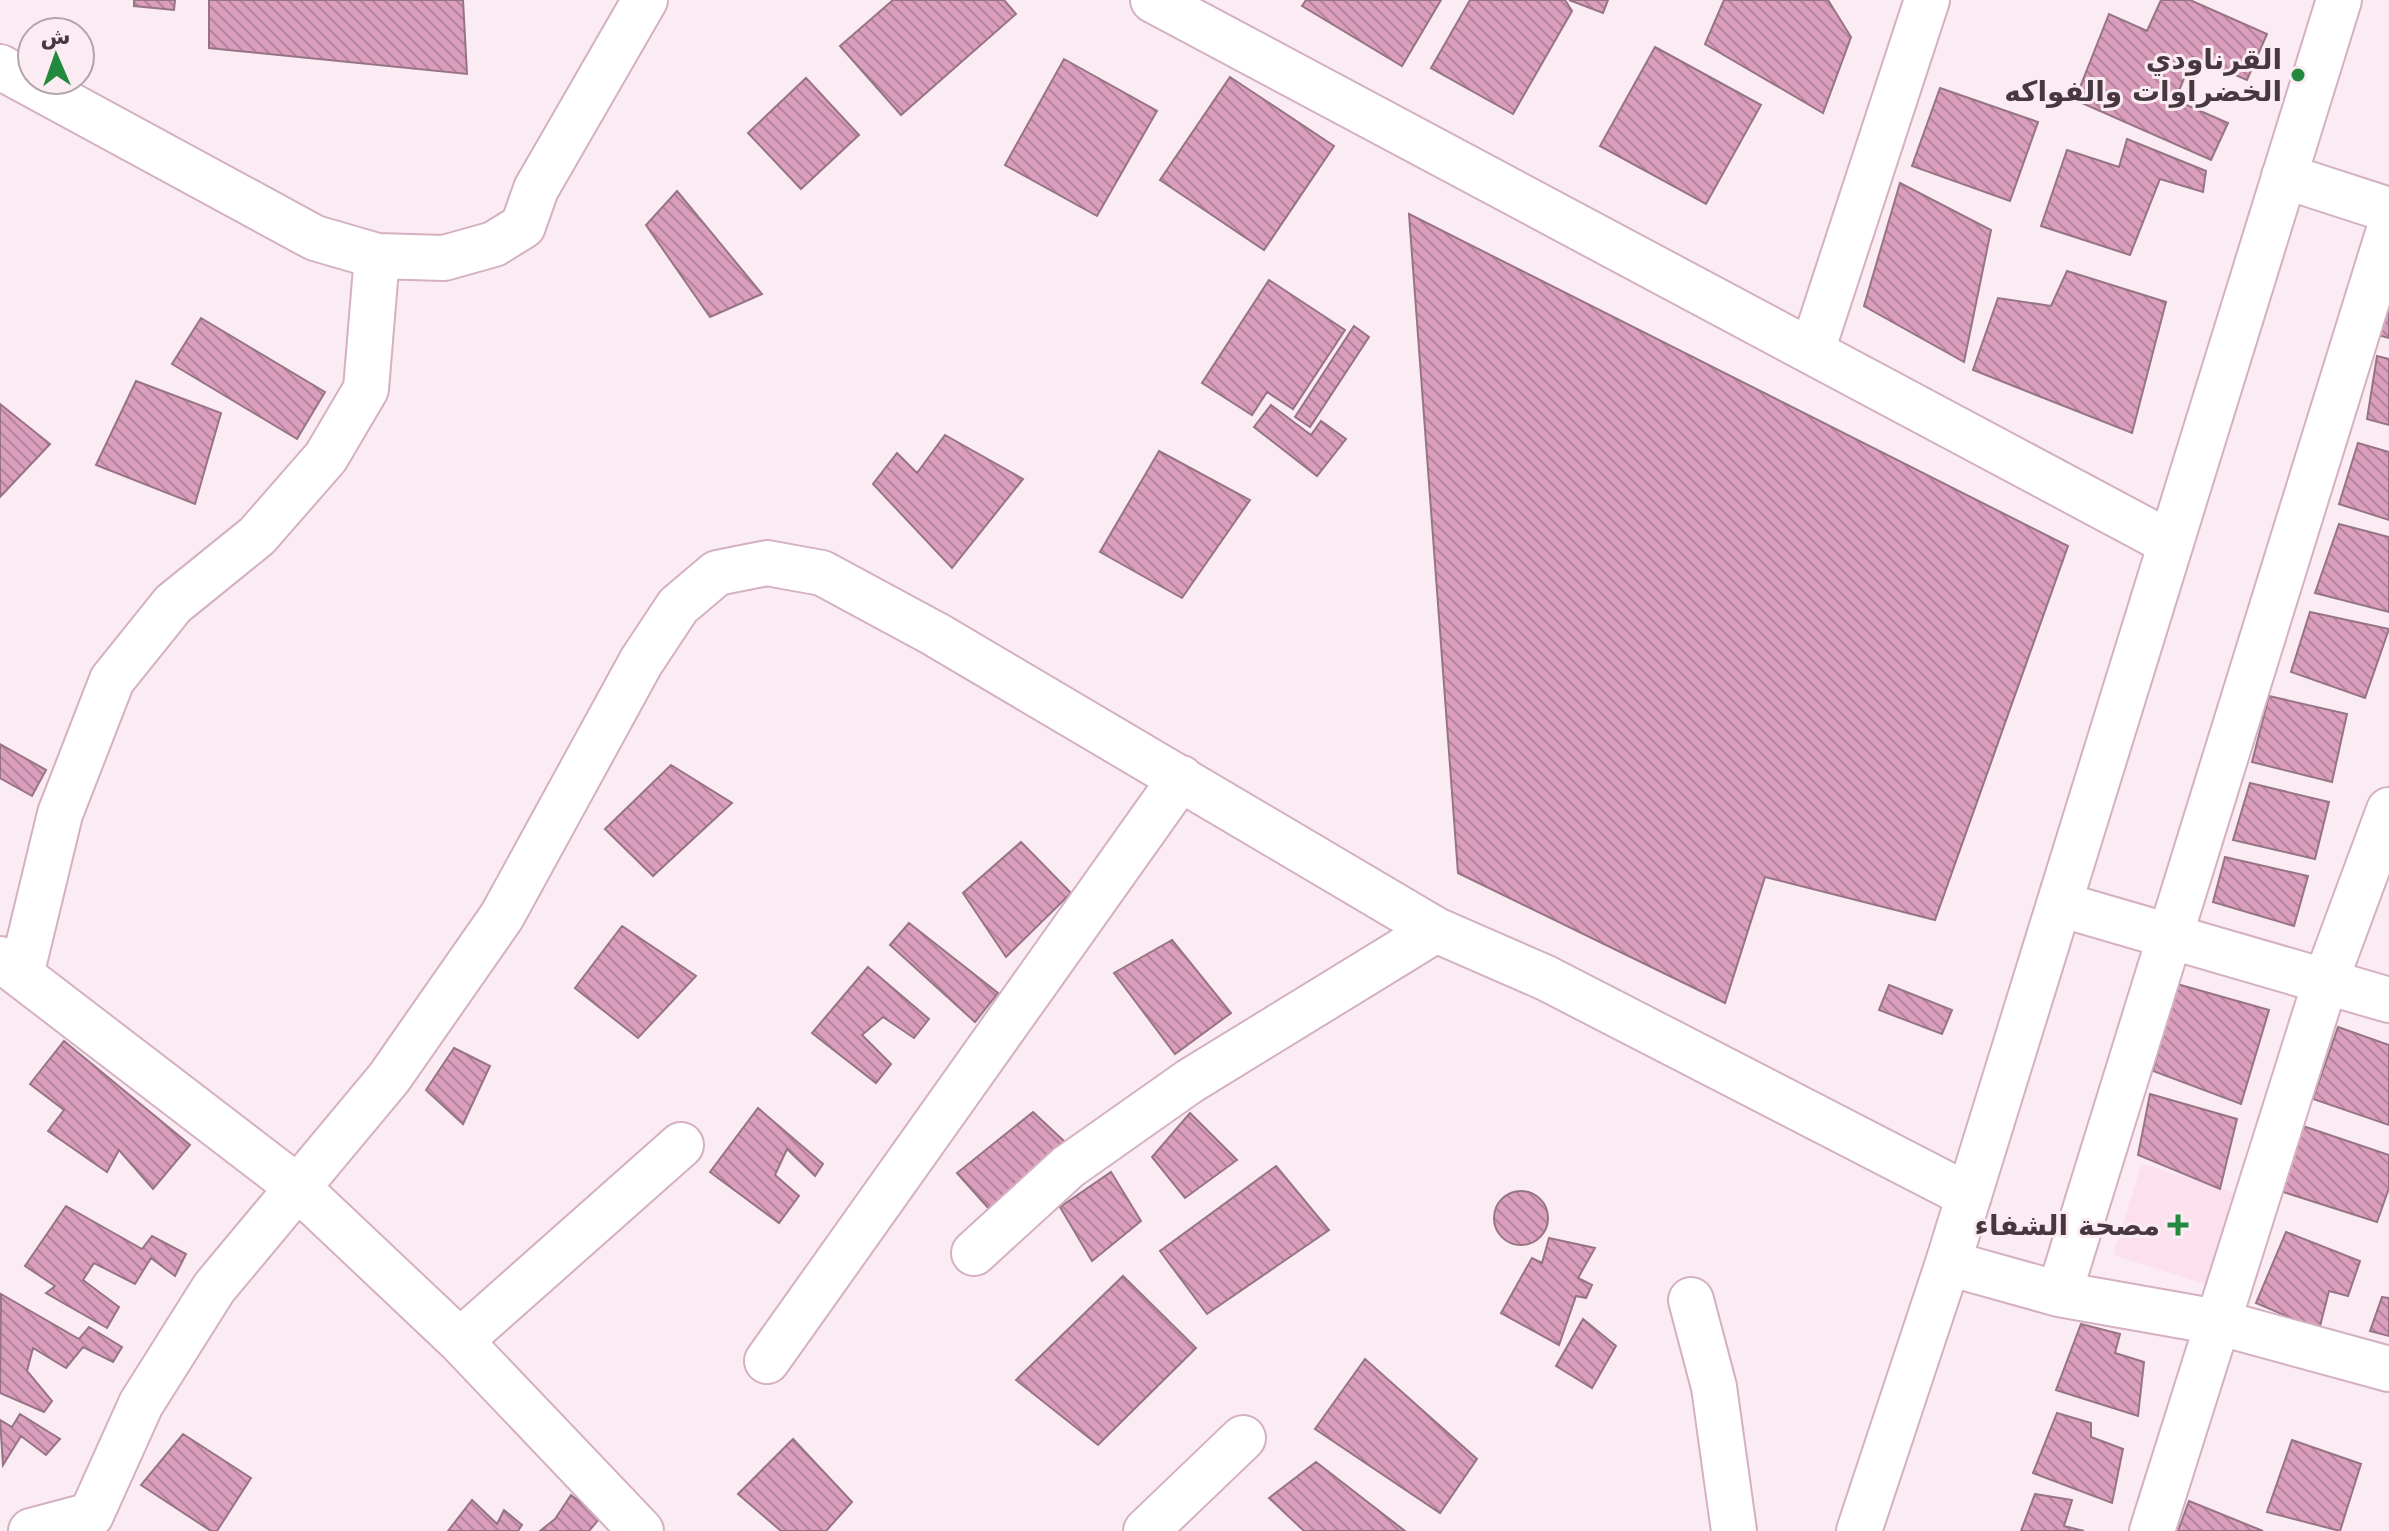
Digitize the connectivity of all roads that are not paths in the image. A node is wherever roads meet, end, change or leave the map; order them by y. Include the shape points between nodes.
1 (645, 0) edge
2 (1153, 0) edge
3 (1927, 0) edge
4 (2339, 0) edge
5 (0, 67) edge
6 (2284, 176) junction
7 (2389, 210) edge
8 (2389, 230) edge
9 (377, 256) junction
10 (1812, 351) junction
11 (2170, 543) junction
12 (1181, 778) junction
13 (2389, 810) edge
14 (2059, 904) junction
15 (1436, 930) junction
16 (2169, 935) junction
17 (10, 967) edge
18 (2326, 980) junction
19 (2389, 1000) edge
20 (681, 1145) dead end
21 (296, 1186) junction
22 (1969, 1196) junction
23 (974, 1253) dead end
24 (1948, 1263) junction
25 (2059, 1294) junction
26 (1691, 1300) dead end
27 (2217, 1322) junction
28 (460, 1341) junction
29 (767, 1361) dead end
30 (2389, 1369) edge
31 (1243, 1438) dead end
32 (104, 1523) edge
33 (31, 1531) edge
34 (641, 1531) edge
35 (1146, 1531) edge
36 (1734, 1531) edge
37 (1859, 1531) edge
38 (2152, 1531) edge

1 - 9 street via 536,189 523,226 494,244 444,258
2 - 10 street
3 - 10 street
4 - 6 street
5 - 9 street via 315,238
6 - 7 street
6 - 11 street
8 - 16 street
9 - 17 street via 366,389 326,457 257,536 173,604 112,680 60,814
10 - 11 street
11 - 14 street
12 - 15 street
12 - 21 street via 822,573 767,563 717,573 678,606 641,662 493,928 389,1078
12 - 29 street
13 - 18 street
14 - 16 street
14 - 22 street
15 - 22 street via 1546,978
15 - 23 street via 1178,1089 1068,1167
16 - 18 street
16 - 25 street
17 - 21 street
18 - 19 street
18 - 27 street
20 - 28 street
21 - 28 street
21 - 32 street via 214,1288 141,1404
22 - 24 street
24 - 25 street
24 - 37 street
25 - 27 street
26 - 36 street via 1714,1387
27 - 30 street
27 - 38 street
28 - 34 street
31 - 35 street
32 - 33 street

